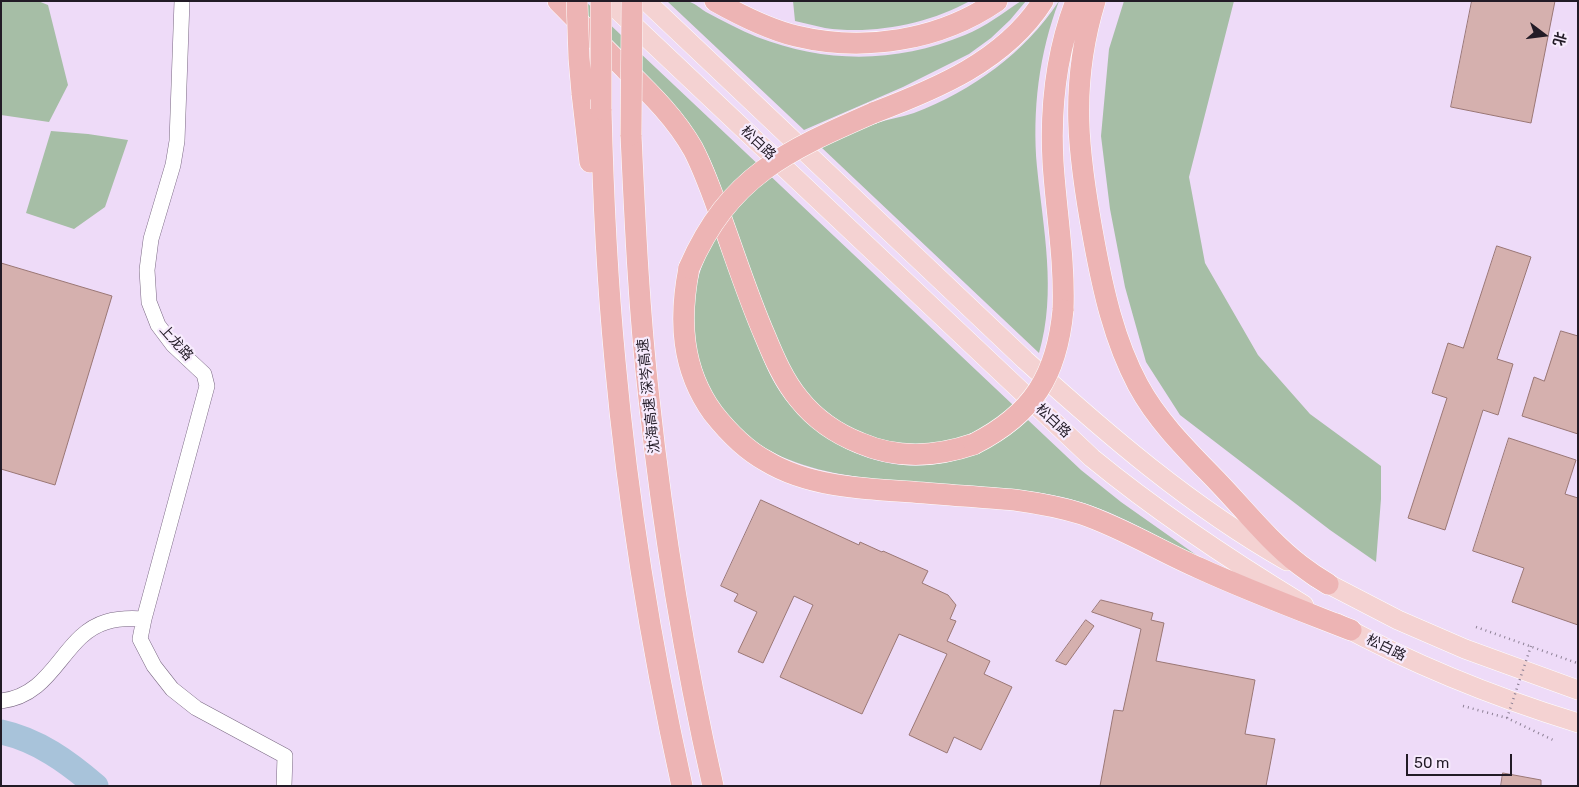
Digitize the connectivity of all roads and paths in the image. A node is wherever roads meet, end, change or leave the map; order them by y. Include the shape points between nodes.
1 (182, 1) edge
2 (558, 1) edge
3 (577, 1) edge
4 (601, 1) edge
5 (608, 1) edge
6 (632, 1) edge
7 (646, 1) edge
8 (715, 1) edge
9 (997, 1) edge
10 (1042, 1) edge
11 (1076, 1) edge
12 (1095, 1) edge
13 (608, 274) junction
14 (1328, 584) junction
15 (144, 619) junction
16 (1476, 627) dead end
17 (1351, 630) junction
18 (1531, 646) junction
19 (1577, 663) edge
20 (1578, 690) edge
21 (1, 701) edge
22 (1463, 706) dead end
23 (1507, 718) junction
24 (1578, 723) edge
25 (1553, 740) dead end
26 (284, 786) edge
27 (682, 786) edge
28 (713, 786) edge

1 - 15 street, 上龙路 via 177,141 151,239 147,270 150,302 158,325 173,345 204,374 207,386
2 - 11 highway, bridge via 661,104 693,149 759,322 786,381 800,400 844,437 901,455 932,455 974,444 1011,421 1038,391 1056,355 1063,310 1062,258 1053,164 1054,92 1059,55
3 - 13 highway, bridge via 578,58
4 - 13 highway, bridge via 601,109
5 - 17 main road, 松白路 via 1092,458 1209,545
6 - 28 highway, 沈海高速 深岑高速, bridge via 635,234 656,463 686,658
7 - 14 main road, 松白路 via 1018,354 1120,444 1233,529
8 - 9 highway via 761,24 794,35 824,42 870,43 933,32 961,22
10 - 17 highway, bridge via 1020,29 976,66 929,91 809,142 754,177 733,196 701,242 684,294 685,346 702,398 741,444 766,462 794,474 853,488 1015,500 1080,514 1210,573
12 - 14 highway via 1083,47 1078,87 1080,158 1098,264 1124,355 1159,417 1187,450 1299,564
13 - 27 highway via 632,508
14 - 20 main road, 松白路 via 1398,620 1466,649
15 - 21 street via 104,622 87,632 40,684 24,694
15 - 26 street, 上龙路 via 140,639 154,666 172,689 196,708 285,756
16 - 18 path
17 - 24 main road, 松白路 via 1464,684
18 - 19 path
18 - 23 path, bridge
22 - 23 path
23 - 25 path

